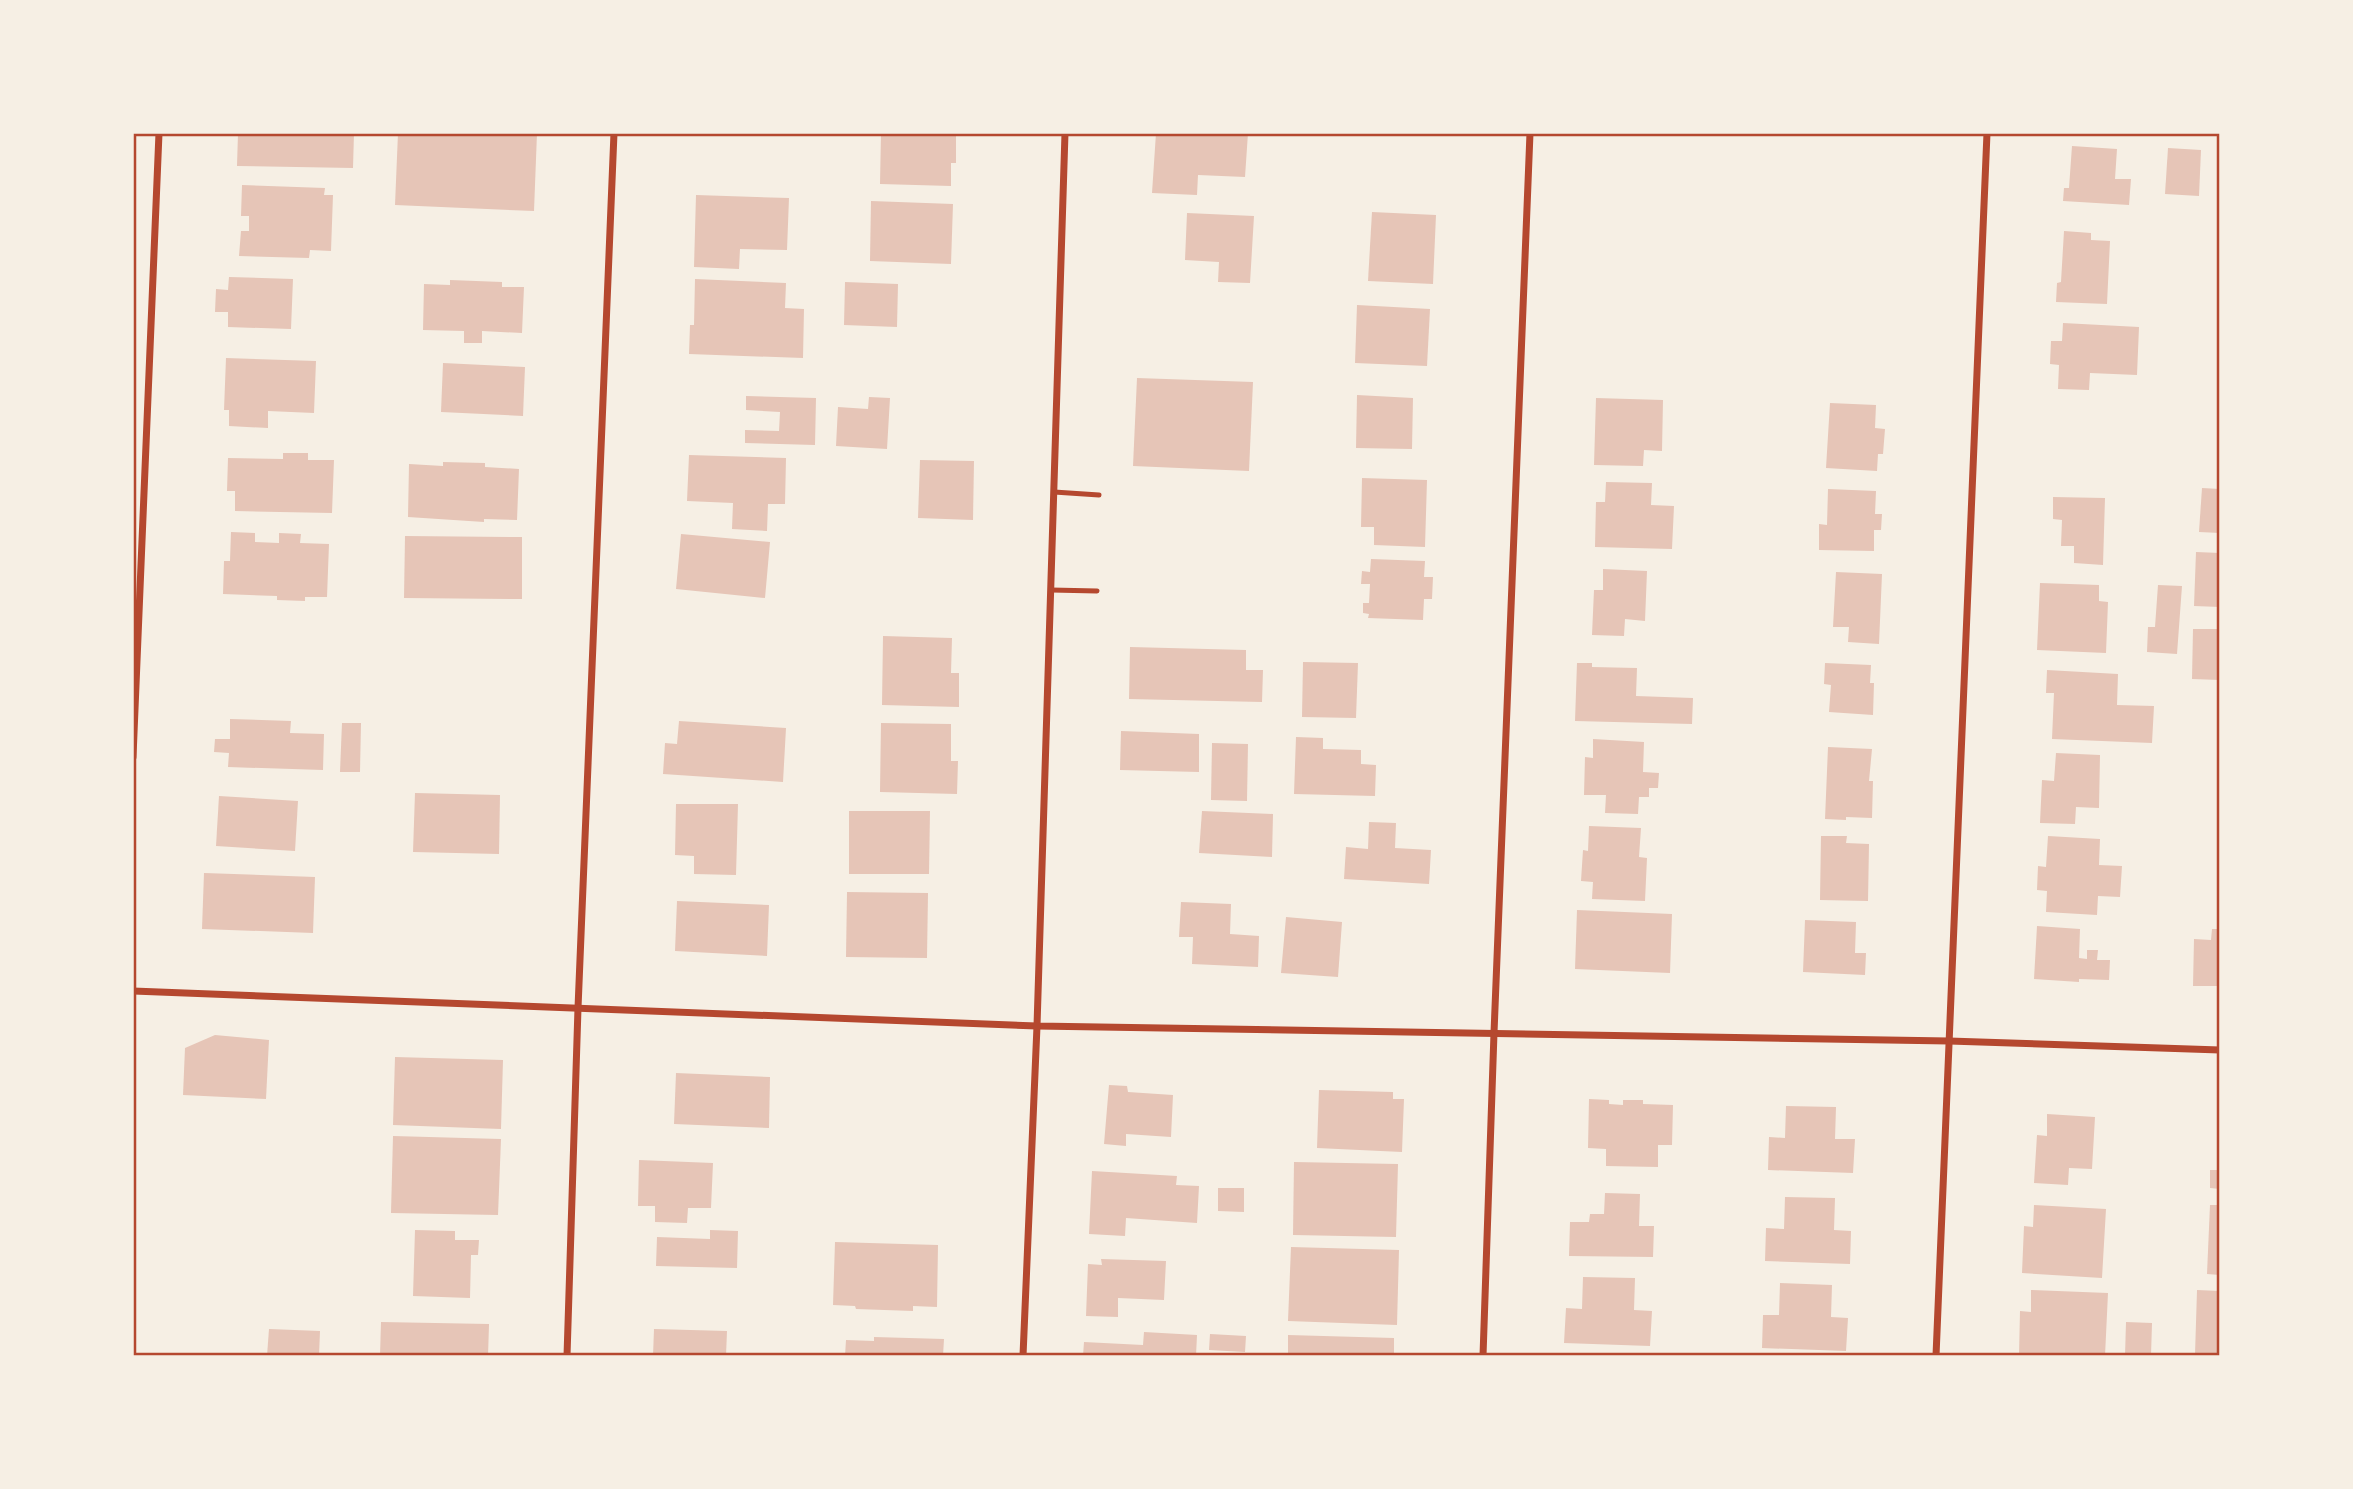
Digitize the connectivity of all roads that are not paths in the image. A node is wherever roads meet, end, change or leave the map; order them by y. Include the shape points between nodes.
1 (159, 133) edge
2 (614, 133) edge
3 (1065, 133) edge
4 (1530, 133) edge
5 (1987, 133) edge
6 (1054, 492) junction
7 (1099, 495) dead end
8 (1051, 590) junction
9 (1097, 591) dead end
10 (133, 757) edge
11 (133, 991) edge
12 (578, 1008) junction
13 (1037, 1026) junction
14 (1494, 1033) junction
15 (1949, 1041) junction
16 (2220, 1050) edge
17 (567, 1356) edge
18 (1023, 1356) edge
19 (1483, 1356) edge
20 (1936, 1356) edge

1 - 10 street
2 - 12 street
3 - 6 street
4 - 14 street
5 - 15 street
6 - 7 lane
6 - 8 street
8 - 9 lane
8 - 13 street
11 - 12 street
12 - 13 street
12 - 17 street
13 - 14 street
13 - 18 street
14 - 15 street
14 - 19 street
15 - 16 street
15 - 20 street

